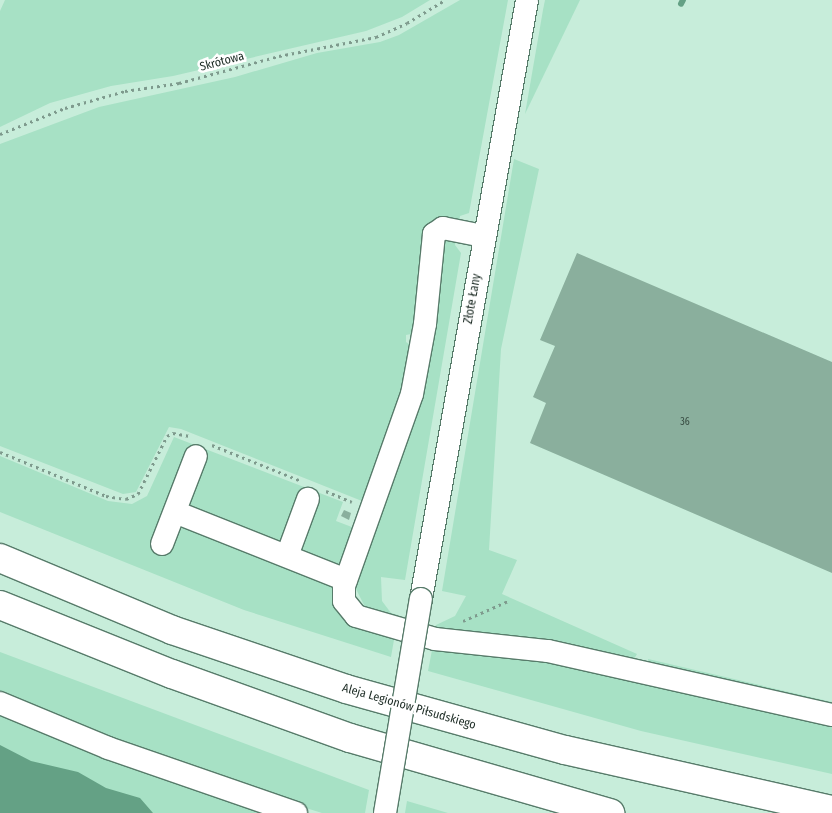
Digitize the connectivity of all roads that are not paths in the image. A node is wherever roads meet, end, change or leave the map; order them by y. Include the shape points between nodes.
1 (527, 0) edge
2 (484, 236) junction
3 (196, 456) dead end
4 (308, 499) dead end
5 (175, 512) junction
6 (162, 544) dead end
7 (287, 556) junction
8 (0, 558) edge
9 (346, 580) junction
10 (0, 605) edge
11 (0, 703) edge
12 (832, 716) edge
13 (832, 810) edge
14 (296, 813) edge
15 (385, 813) edge
16 (610, 813) edge

1 - 2 street, Złote Łany
2 - 9 street via 443,228 434,234 426,324 412,394
2 - 15 street, Złote Łany, bridge
3 - 5 street
4 - 7 street
5 - 6 street
5 - 7 street
7 - 9 street
8 - 13 highway, Aleja Legionów Piłsudskiego via 172,630 346,689 565,750
9 - 12 street via 344,601 356,616 446,641 548,651
10 - 16 highway via 172,674 350,738
11 - 14 street via 108,748

